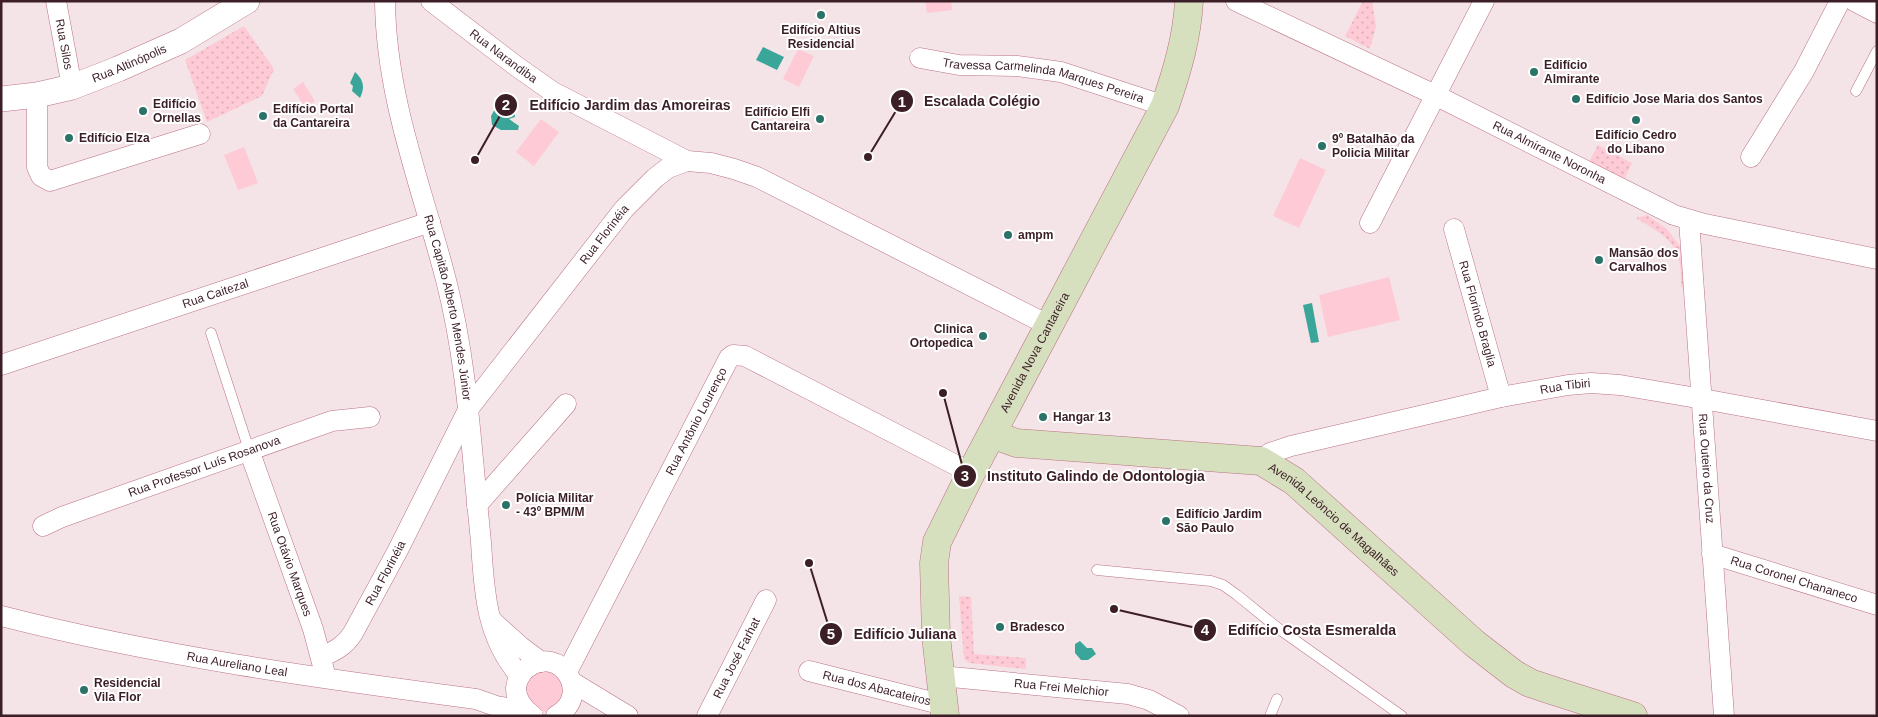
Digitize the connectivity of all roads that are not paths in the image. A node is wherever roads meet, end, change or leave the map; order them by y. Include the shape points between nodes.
1 (56, 1) edge
2 (247, 1) edge
3 (385, 1) edge
4 (431, 1) edge
5 (1189, 1) edge
6 (1236, 1) edge
7 (1484, 1) edge
8 (1840, 1) edge
9 (1854, 1) edge
10 (220, 8) edge
11 (1877, 13) edge
12 (1877, 51) edge
13 (920, 58) dead end
14 (72, 87) junction
15 (1856, 91) dead end
16 (37, 95) junction
17 (1434, 95) junction
18 (1, 98) edge
19 (1165, 106) junction
20 (200, 134) dead end
21 (1751, 157) dead end
22 (687, 162) junction
23 (1689, 220) junction
24 (430, 222) junction
25 (1370, 223) dead end
26 (1454, 229) dead end
27 (1877, 259) edge
28 (1050, 326) junction
29 (211, 333) dead end
30 (1, 364) edge
31 (464, 370) junction
32 (495, 375) junction
33 (1501, 397) junction
34 (1703, 399) junction
35 (566, 404) dead end
36 (469, 408) junction
37 (370, 417) dead end
38 (1877, 431) edge
39 (992, 434) junction
40 (249, 450) junction
41 (473, 454) junction
42 (444, 458) junction
43 (1261, 461) junction
44 (971, 473) junction
45 (478, 505) junction
46 (43, 526) dead end
47 (1712, 554) junction
48 (1097, 570) dead end
49 (766, 600) dead end
50 (1877, 604) edge
51 (1, 616) edge
52 (489, 618) junction
53 (321, 657) junction
54 (541, 662) junction
55 (809, 671) dead end
56 (941, 676) junction
57 (570, 677) junction
58 (325, 679) junction
59 (518, 684) junction
60 (476, 699) junction
61 (1277, 699) dead end
62 (945, 710) edge
63 (529, 713) edge
64 (556, 715) edge
65 (562, 716) edge
66 (628, 716) edge
67 (707, 716) edge
68 (1179, 716) edge
69 (1270, 716) edge
70 (1402, 716) edge
71 (1633, 716) edge
72 (1724, 716) edge

1 - 14 street, Rua Silos
2 - 10 street, Rua Altinópolis
3 - 24 street, Rua Capitão Alberto Mendes Júnior via 392,85
4 - 22 street, Rua Narandiba via 553,92
5 - 19 main road, Avenida Nova Cantareira via 1183,50
6 - 17 street, Rua Almirante Noronha
7 - 17 street
8 - 21 street via 1796,84
9 - 11 street
10 - 14 street, Rua Altinópolis via 182,41
12 - 15 lane
13 - 19 street, Travessa Carmelinda Marques Pereira via 960,65 1016,66 1061,72
14 - 16 street, Rua Altinópolis
16 - 18 street, Rua Altinópolis
16 - 20 street via 37,167 41,176 50,181
17 - 23 street, Rua Almirante Noronha
17 - 25 street
19 - 28 main road, Avenida Nova Cantareira
22 - 28 street, Rua Florinéia via 711,164 757,177
22 - 32 street, Rua Florinéia via 668,168 654,178 624,209
23 - 27 street, Rua Almirante Noronha
23 - 34 street, Rua Outeiro da Cruz
24 - 30 street, Rua Caitezal
24 - 31 street, Rua Capitão Alberto Mendes Júnior via 452,304
26 - 33 street, Rua Florindo Braglia
28 - 39 main road, Avenida Nova Cantareira
29 - 40 lane
31 - 32 street via 472,377
31 - 36 street, Rua Capitão Alberto Mendes Júnior
32 - 36 street, Rua Florinéia
33 - 34 street, Rua Tibiri via 1568,384 1591,383
33 - 43 street, Rua Tibiri via 1291,446 1276,450
34 - 38 street, Rua Tibiri
34 - 47 street, Rua Outeiro da Cruz
35 - 45 street
36 - 41 street, Rua Capitão Alberto Mendes Júnior
36 - 42 street, Rua Florinéia
37 - 40 street, Rua Professor Luís Rosanova via 332,421
39 - 43 main road, Avenida Leôncio de Magalhães via 1016,443
39 - 44 main road, Avenida Nova Cantareira
40 - 46 street, Rua Professor Luís Rosanova
40 - 53 street, Rua Otávio Marques
41 - 42 street via 456,450
41 - 45 street, Rua Capitão Alberto Mendes Júnior
42 - 53 street, Rua Florinéia via 349,640 338,650
43 - 71 main road, Avenida Leôncio de Magalhães via 1294,481 1508,670 1530,683
44 - 56 main road, Avenida Nova Cantareira via 937,542 935,553 936,636
44 - 57 street, Rua Antônio Lourenço via 745,356 733,354
45 - 52 street, Rua Capitão Alberto Mendes Júnior via 482,575
47 - 50 street, Rua Coronel Chananeco
47 - 72 street, Rua Outeiro da Cruz
48 - 70 lane via 1216,582
49 - 67 street, Rua José Farhat
51 - 58 street, Rua Aureliano Leal via 77,635
52 - 54 street
52 - 59 street, Rua Capitão Alberto Mendes Júnior
53 - 58 street, Rua Otávio Marques
54 - 57 street via 560,665
54 - 59 street, Rua Aureliano Leal via 529,666
55 - 62 street, Rua dos Abacateiros
56 - 62 main road, Avenida Nova Cantareira
56 - 68 street, Rua Frei Melchior via 1128,694 1149,700
57 - 64 street via 571,701
57 - 66 street
58 - 60 street, Rua Aureliano Leal
59 - 60 street, Rua Aureliano Leal
59 - 63 street, Rua Aureliano Leal via 521,705
60 - 63 street, Rua Aureliano Leal
61 - 69 lane
64 - 65 street

